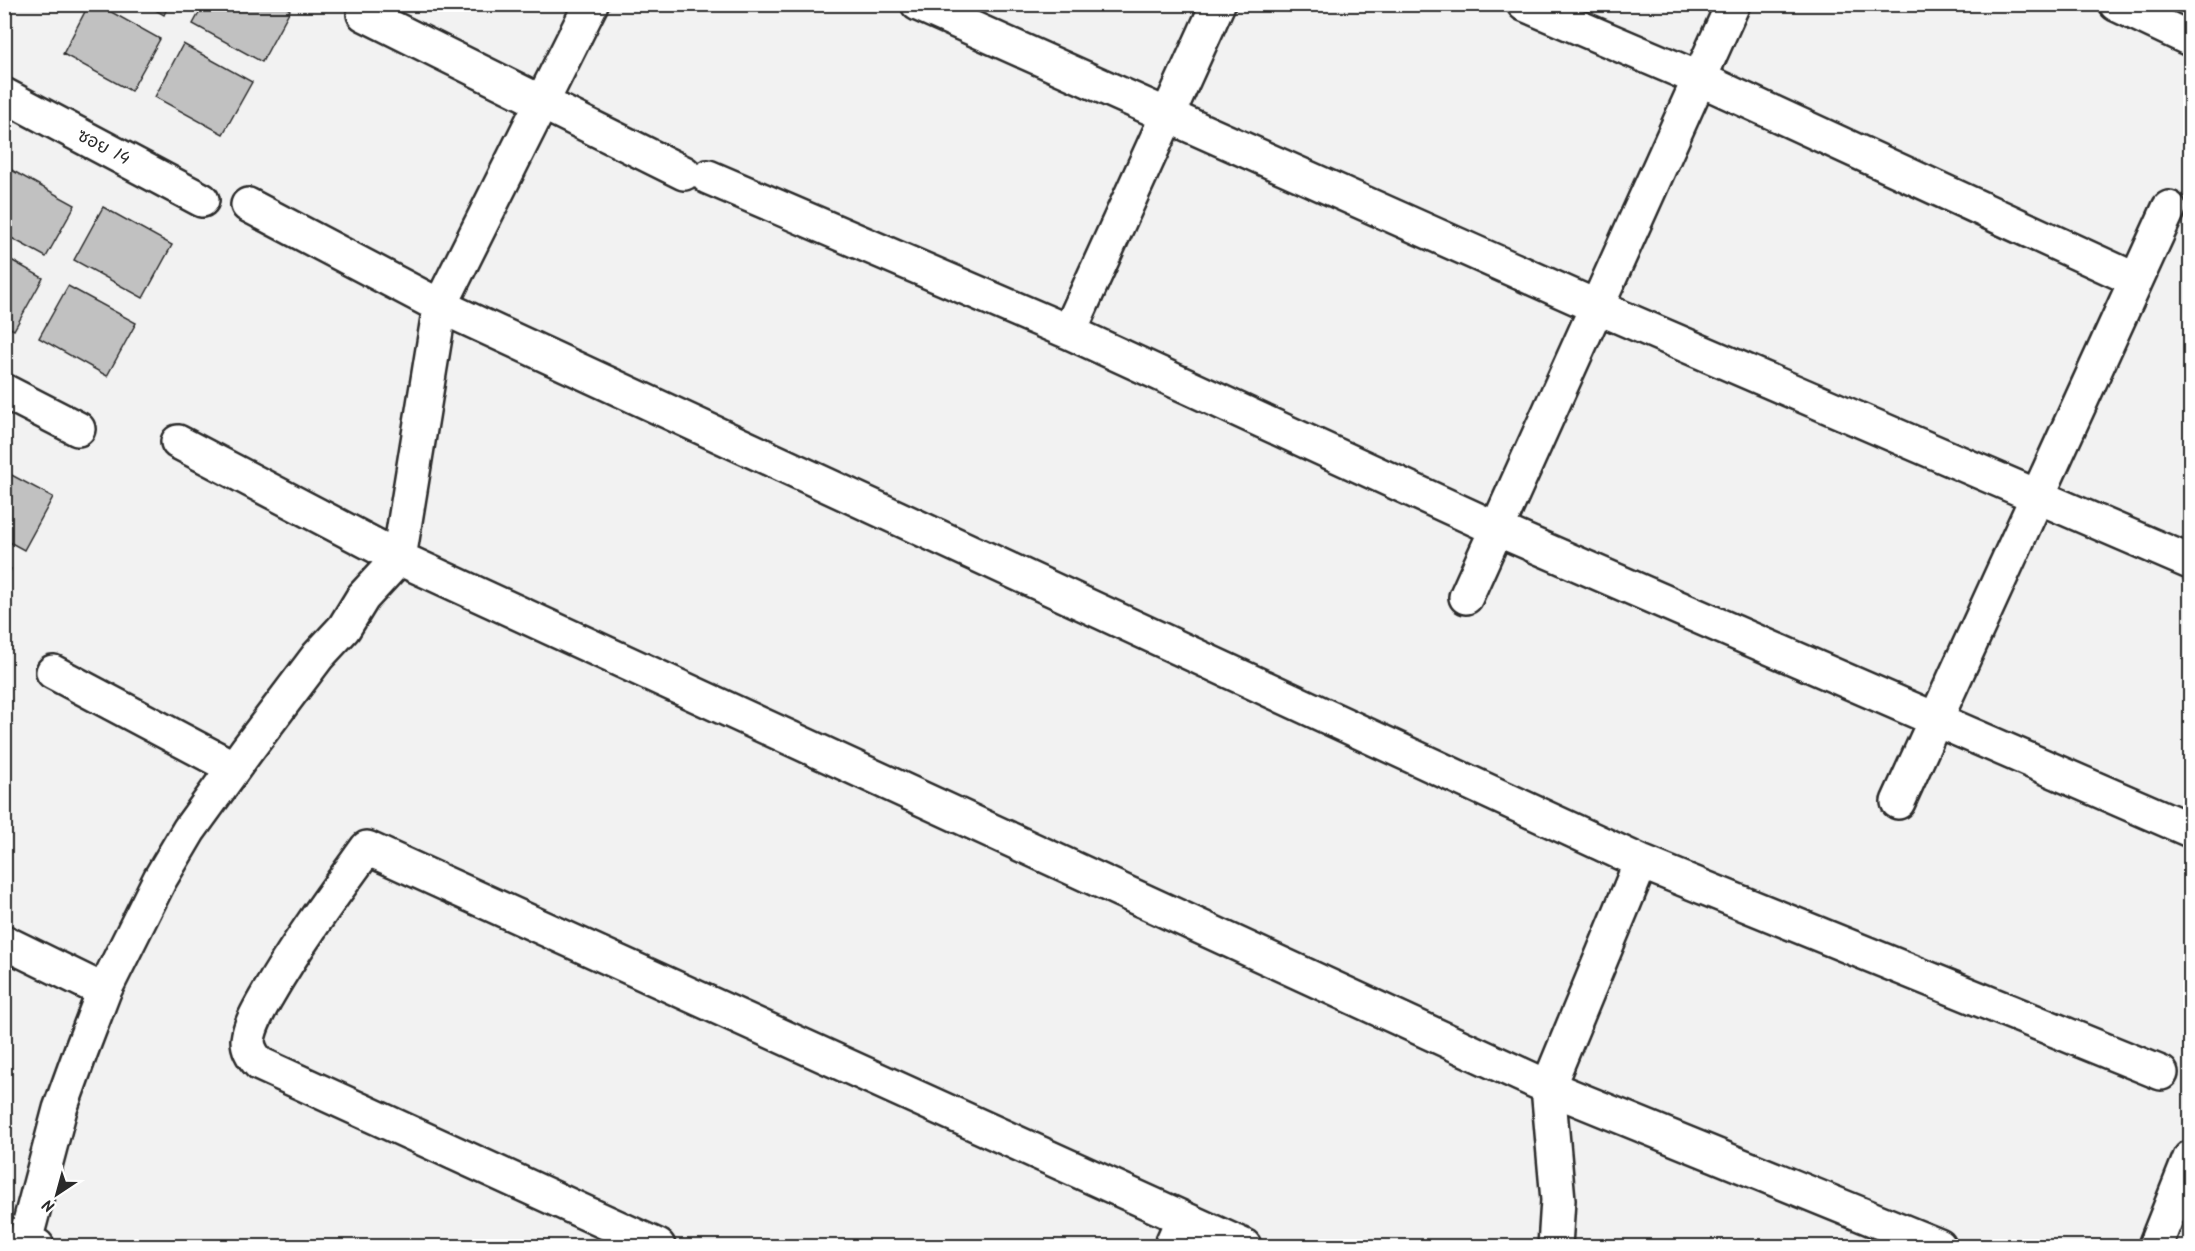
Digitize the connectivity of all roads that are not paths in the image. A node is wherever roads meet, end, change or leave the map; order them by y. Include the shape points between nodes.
1 (591, 4) edge
2 (918, 4) edge
3 (1218, 4) edge
4 (1524, 4) edge
5 (1733, 4) edge
6 (2116, 4) edge
7 (364, 14) dead end
8 (2190, 39) edge
9 (1700, 79) junction
10 (4, 95) edge
11 (542, 104) junction
12 (1167, 116) junction
13 (202, 200) dead end
14 (248, 205) dead end
15 (2169, 208) dead end
16 (2136, 280) junction
17 (440, 306) junction
18 (1597, 307) junction
19 (1069, 332) junction
20 (4, 391) edge
21 (78, 429) dead end
22 (178, 442) dead end
23 (2038, 496) junction
24 (1497, 529) junction
25 (399, 558) junction
26 (2190, 562) edge
27 (1466, 597) dead end
28 (53, 672) dead end
29 (1936, 719) junction
30 (234, 768) junction
31 (1898, 802) dead end
32 (2190, 830) edge
33 (1641, 862) junction
34 (4, 942) edge
35 (104, 991) junction
36 (2161, 1073) dead end
37 (1548, 1087) junction
38 (2190, 1158) edge
39 (1177, 1233) edge
40 (21, 1241) edge
41 (658, 1246) edge
42 (1244, 1246) edge
43 (1555, 1246) edge
44 (1939, 1246) edge
45 (2155, 1246) edge

1 - 11 street
2 - 12 street
3 - 12 street
4 - 9 street
5 - 9 street
6 - 8 street
7 - 11 street
9 - 16 street
9 - 18 street
10 - 13 street, ซอย 14
11 - 17 street
11 - 19 street via 696,175
12 - 18 street
12 - 19 street
14 - 17 street
15 - 16 street
16 - 23 street
17 - 25 street
17 - 33 street
18 - 23 street
18 - 24 street
19 - 24 street
20 - 21 street
22 - 25 street
23 - 26 street
23 - 29 street
24 - 27 street
24 - 29 street
25 - 30 street via 363,597
25 - 37 street
28 - 30 street
29 - 31 street
29 - 32 street
30 - 35 street via 189,830 160,879
33 - 36 street
33 - 37 street
34 - 35 street
35 - 40 street via 60,1109
37 - 43 street via 1558,1200
37 - 44 street
38 - 45 street
39 - 41 street via 367,848 300,942 262,1004 248,1041 255,1059
39 - 42 street

